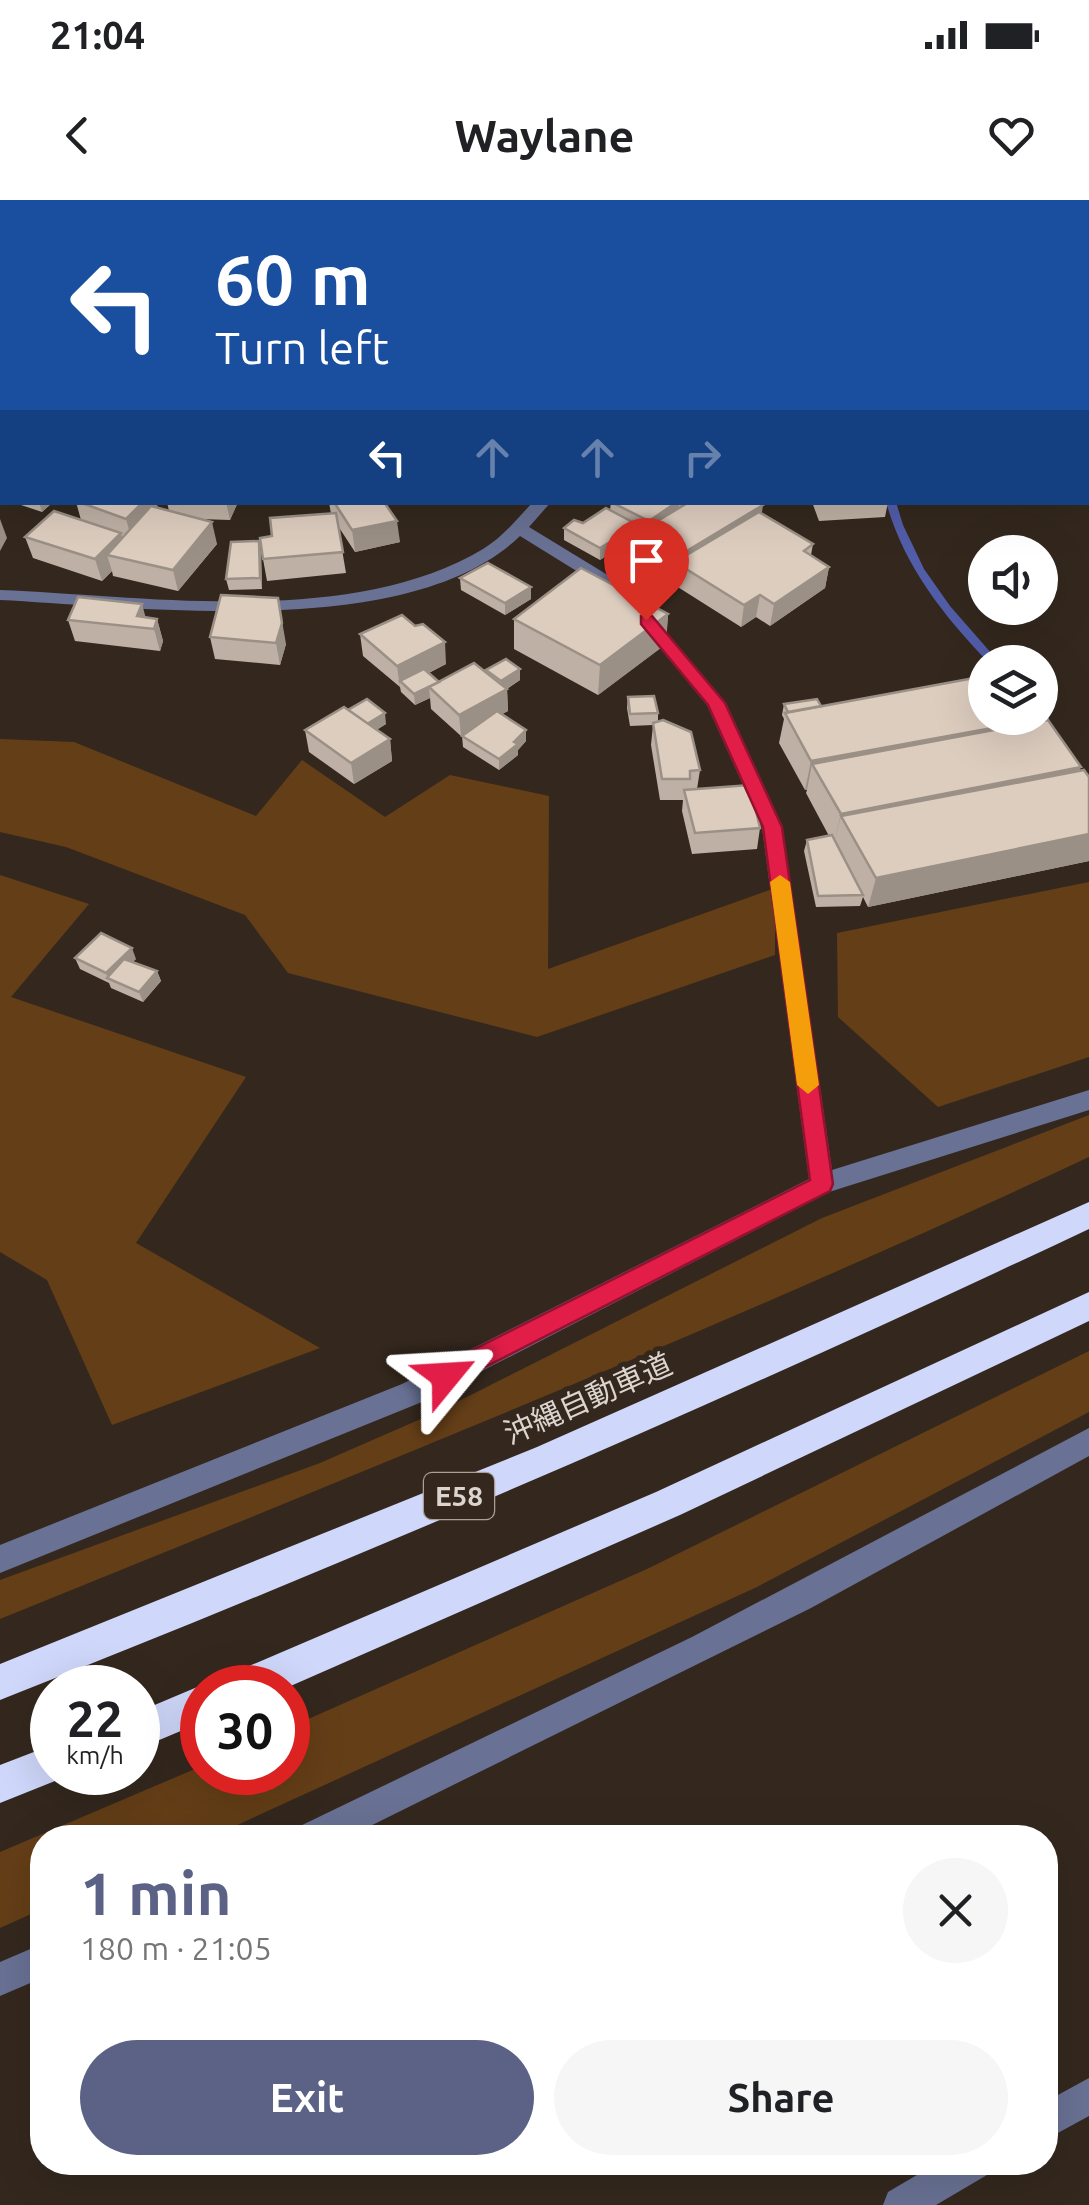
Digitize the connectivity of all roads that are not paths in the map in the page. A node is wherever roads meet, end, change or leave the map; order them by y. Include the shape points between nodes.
1 (540, 505) edge
2 (518, 527) junction
3 (0, 594) edge
4 (1089, 1100) edge
5 (822, 1184) junction
6 (1089, 1215) edge
7 (1089, 1306) edge
8 (1089, 1441) edge
9 (0, 1559) edge
10 (294, 1665) edge
11 (0, 1682) edge
12 (30, 1772) edge
13 (0, 1784) edge
14 (337, 1825) edge
15 (30, 1966) edge
16 (0, 1979) edge
17 (1089, 2096) edge
18 (1058, 2114) edge
19 (952, 2175) edge
20 (901, 2205) edge

1 - 2 street
2 - 3 street via 490,552 417,585 307,605
2 - 5 street via 624,592 716,703 772,827
4 - 5 street
5 - 9 street via 412,1394
6 - 11 highway, 沖縄自動車道 / E58 via 466,1492
7 - 10 highway via 540,1561
8 - 14 street via 928,1534
12 - 13 highway
15 - 16 street
17 - 18 street
19 - 20 street

